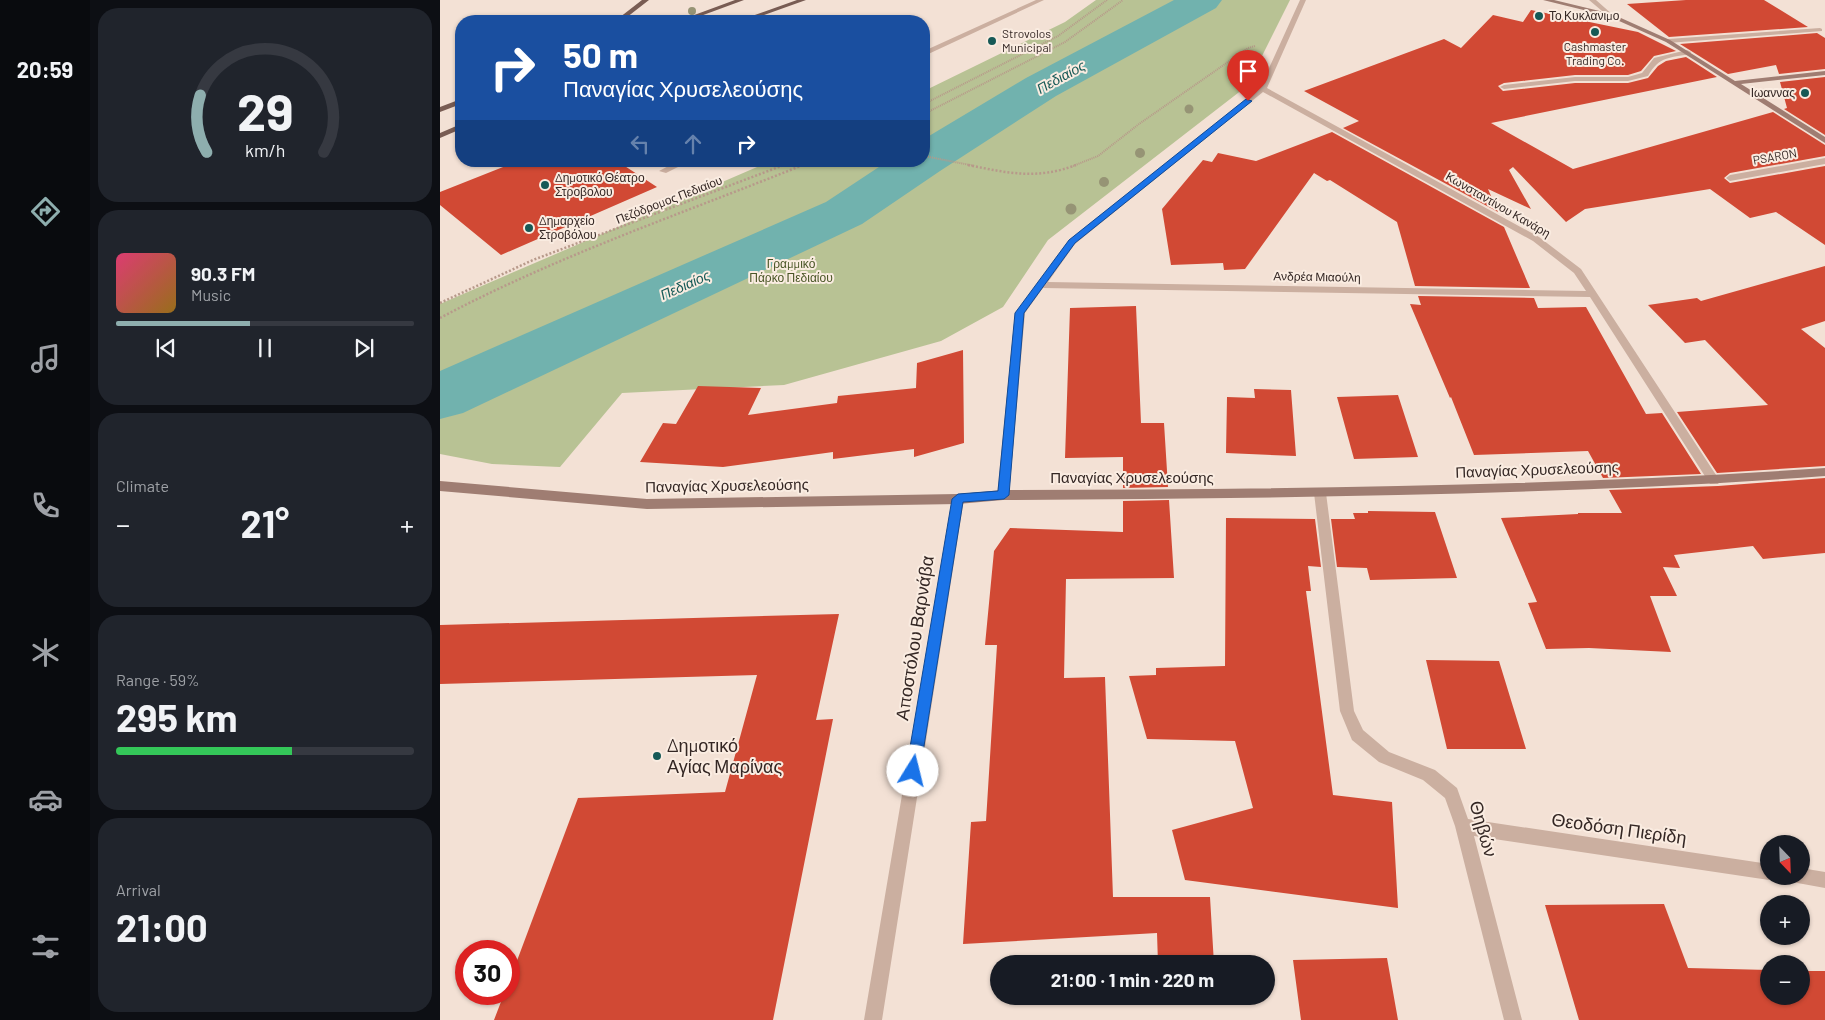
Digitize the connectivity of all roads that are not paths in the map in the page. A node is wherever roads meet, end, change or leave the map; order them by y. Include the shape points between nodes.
1 (646, 0) edge
2 (741, 0) edge
3 (804, 0) edge
4 (1040, 0) edge
5 (1303, 0) edge
6 (1546, 0) edge
7 (1592, 0) edge
8 (626, 15) edge
9 (697, 15) edge
10 (759, 15) edge
11 (1610, 15) junction
12 (1820, 30) dead end
13 (1668, 41) junction
14 (930, 51) edge
15 (1687, 52) junction
16 (1825, 74) edge
17 (1734, 83) junction
18 (1504, 87) dead end
19 (1263, 89) junction
20 (455, 104) edge
21 (440, 110) edge
22 (455, 129) edge
23 (440, 136) edge
24 (1825, 141) edge
25 (1825, 161) edge
26 (672, 167) edge
27 (663, 171) dead end
28 (1730, 178) dead end
29 (1040, 285) junction
30 (1594, 294) junction
31 (1825, 472) edge
32 (1714, 481) junction
33 (440, 486) edge
34 (1320, 493) junction
35 (1004, 495) junction
36 (958, 499) junction
37 (1463, 826) junction
38 (1760, 871) edge
39 (1810, 878) edge
40 (1825, 880) edge
41 (873, 1020) edge
42 (1514, 1020) edge

1 - 8 main road
2 - 9 main road
3 - 10 main road
4 - 14 street
5 - 19 street
6 - 11 street
7 - 11 street
11 - 13 street
12 - 13 street
13 - 15 street
15 - 17 street
15 - 18 street via 1658,58 1648,66 1645,74 1628,80 1575,79
16 - 17 street
17 - 24 street
19 - 29 street via 1072,242
19 - 30 street, Κωνσταντίνου Κανάρη via 1536,239 1578,271
20 - 21 main road
22 - 23 main road
25 - 28 street, PSARON
26 - 27 street
29 - 30 street, Ανδρέα Μιαούλη
29 - 35 street via 1020,313
30 - 32 street, Κωνσταντίνου Κανάρη
31 - 32 street, Παναγίας Χρυσελεούσης
32 - 34 street, Παναγίας Χρυσελεούσης
33 - 36 street, Παναγίας Χρυσελεούσης via 647,504
34 - 35 street, Παναγίας Χρυσελεούσης
34 - 37 street, Θηβών via 1347,711 1357,736 1384,757 1429,775 1451,793
35 - 36 street, Παναγίας Χρυσελεούσης
36 - 41 street, Αποστόλου Βαρνάβα
37 - 38 street, Θεοδόση Πιερίδη
37 - 42 street, Θηβών
39 - 40 street

